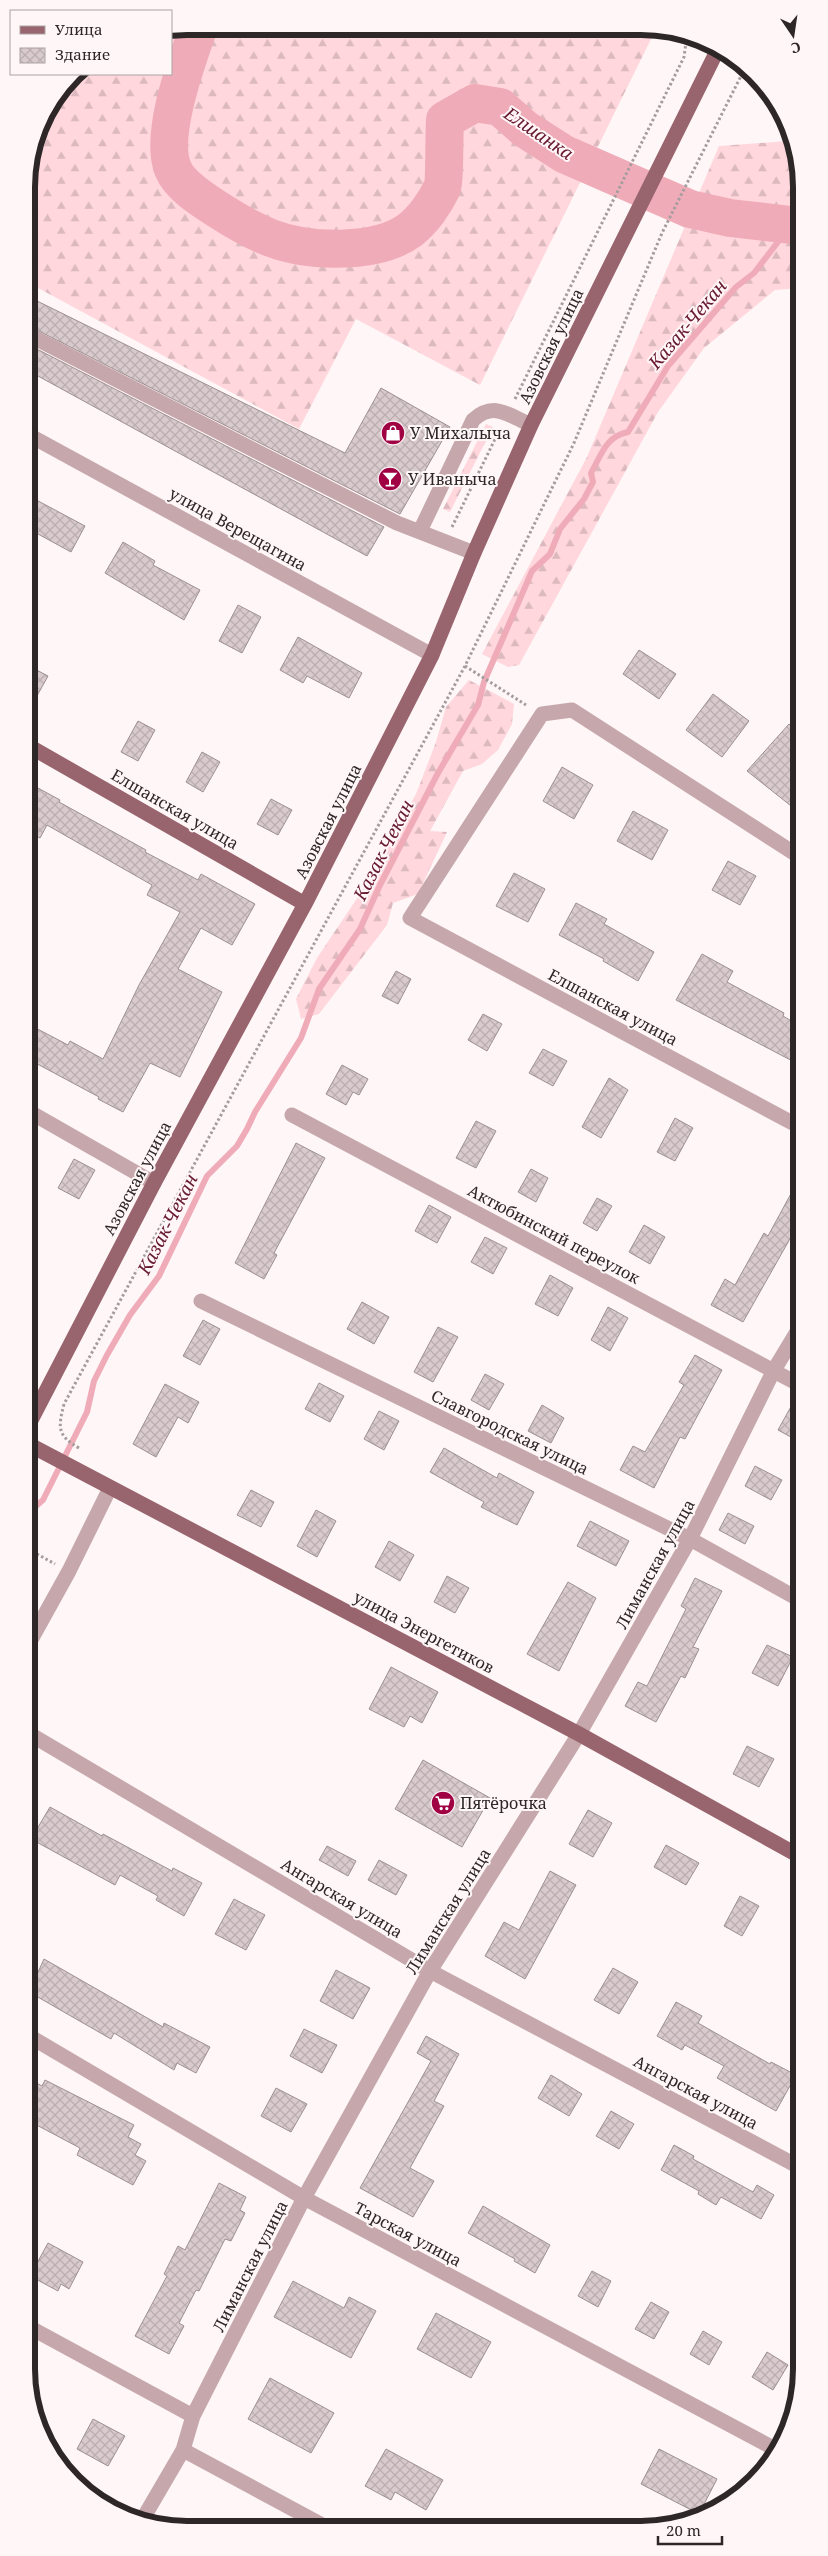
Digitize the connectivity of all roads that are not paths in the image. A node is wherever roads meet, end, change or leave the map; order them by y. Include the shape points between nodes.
1 (715, 55) edge
2 (35, 338) edge
3 (531, 426) junction
4 (35, 438) edge
5 (420, 531) junction
6 (474, 553) junction
7 (432, 655) junction
8 (35, 750) edge
9 (793, 852) edge
10 (305, 904) junction
11 (35, 1114) edge
12 (292, 1115) dead end
13 (793, 1123) edge
14 (154, 1184) junction
15 (201, 1301) dead end
16 (793, 1339) edge
17 (774, 1370) junction
18 (793, 1381) edge
19 (35, 1413) edge
20 (35, 1448) edge
21 (110, 1488) junction
22 (690, 1539) junction
23 (793, 1596) edge
24 (35, 1632) edge
25 (579, 1734) junction
26 (35, 1737) edge
27 (793, 1853) edge
28 (430, 1971) junction
29 (35, 2040) edge
30 (793, 2164) edge
31 (304, 2198) junction
32 (35, 2330) edge
33 (193, 2416) junction
34 (772, 2447) edge
35 (183, 2450) junction
36 (145, 2515) edge
37 (315, 2521) edge

1 - 3 main road, Азовская улица
2 - 5 street via 397,523
3 - 5 street via 494,410 484,411 473,420
3 - 6 main road, Азовская улица
4 - 7 street, улица Верещагина
5 - 6 street
6 - 7 main road, Азовская улица
7 - 10 main road, Азовская улица
8 - 10 main road, Елшанская улица
9 - 13 street, Елшанская улица via 572,710 542,714 410,918
10 - 14 main road, Азовская улица
11 - 14 street
12 - 17 street, Актюбинский переулок
14 - 19 main road, Азовская улица
15 - 22 street, Славгородская улица
16 - 17 street, Лиманская улица
17 - 18 street, Актюбинский переулок
17 - 22 street, Лиманская улица
20 - 21 main road, улица Энергетиков
21 - 24 street
21 - 25 main road, улица Энергетиков
22 - 23 street, Славгородская улица
22 - 25 street, Лиманская улица
25 - 27 main road, улица Энергетиков
25 - 28 street, Лиманская улица
26 - 28 street, Ангарская улица
28 - 30 street, Ангарская улица
28 - 31 street, Лиманская улица
29 - 31 street, Тарская улица
31 - 33 street, Лиманская улица
31 - 34 street, Тарская улица
32 - 33 street
33 - 35 street, Лиманская улица
35 - 36 street, Лиманская улица
35 - 37 street

